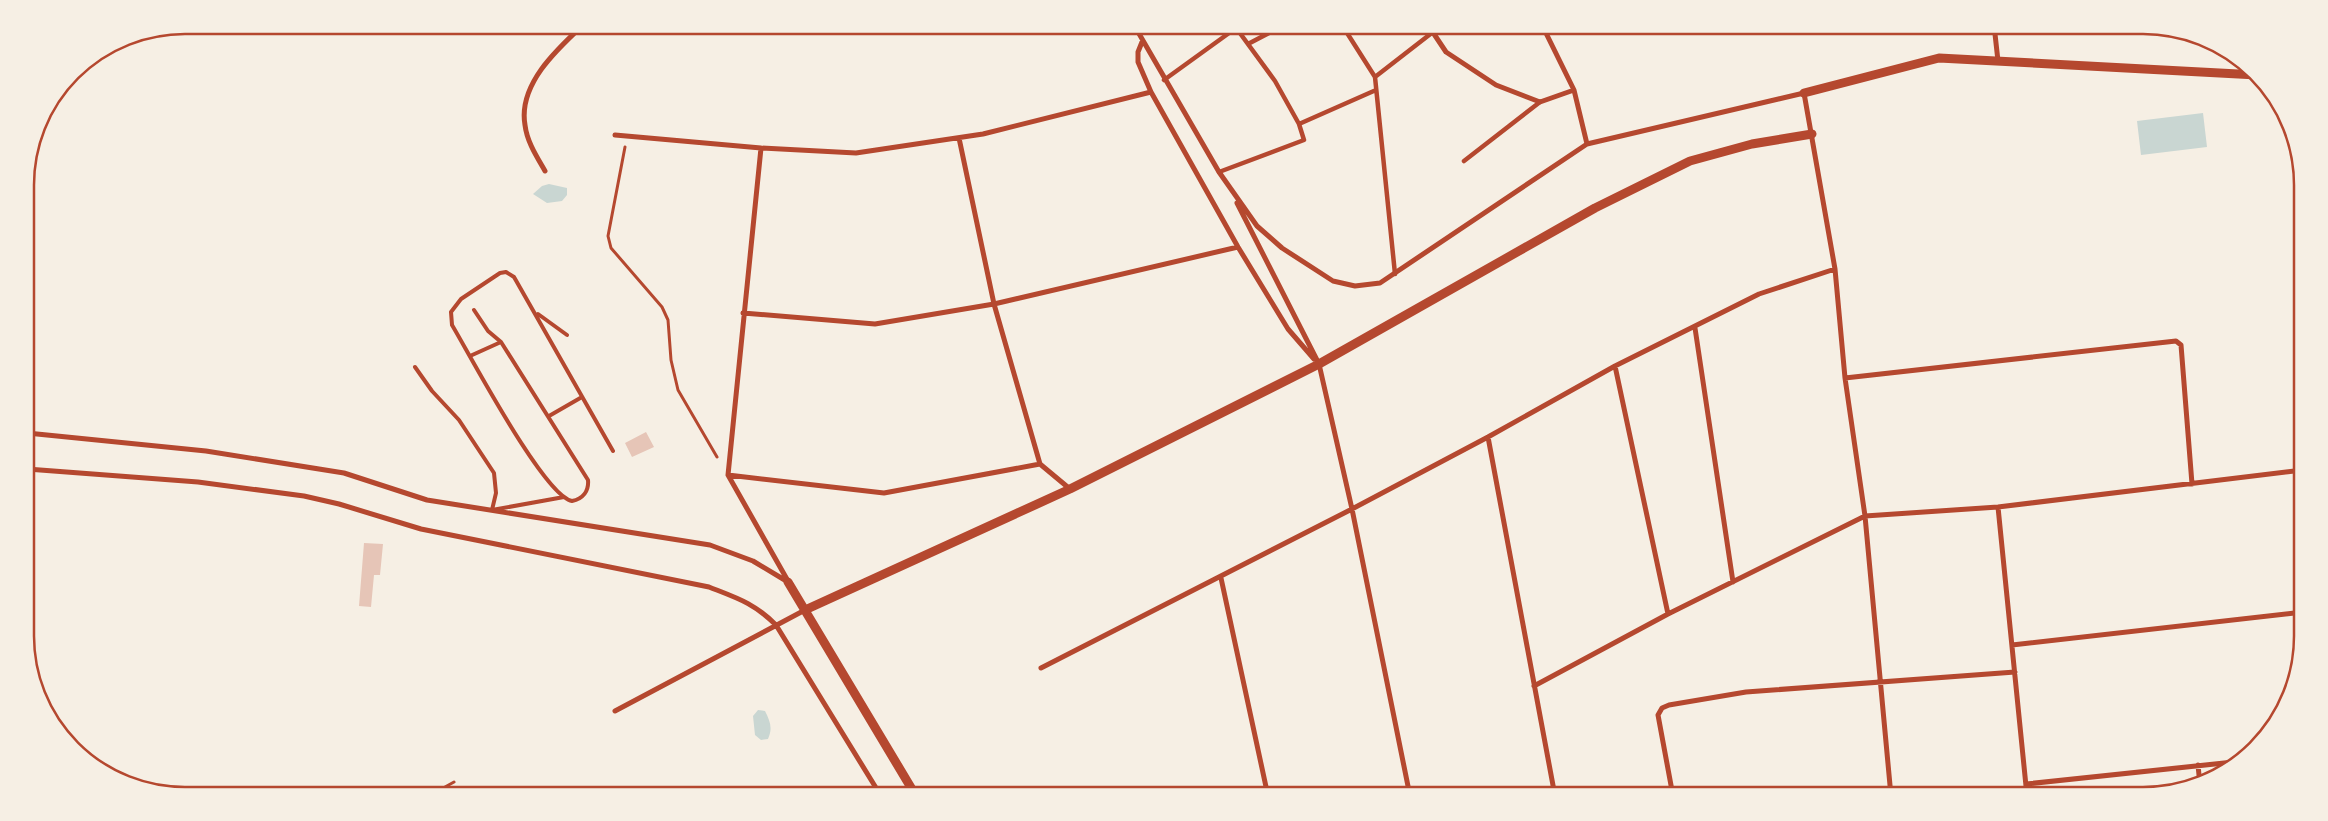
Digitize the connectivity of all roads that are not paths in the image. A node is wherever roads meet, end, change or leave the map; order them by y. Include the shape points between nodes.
1 (573, 34) edge
2 (1138, 34) edge
3 (1224, 34) edge
4 (1241, 34) edge
5 (1267, 34) edge
6 (1348, 34) edge
7 (1430, 34) edge
8 (1434, 34) edge
9 (1546, 34) edge
10 (1995, 34) edge
11 (1142, 42) junction
12 (1248, 44) junction
13 (1998, 62) junction
14 (2246, 74) edge
15 (1375, 77) junction
16 (1164, 80) junction
17 (1376, 90) junction
18 (1574, 90) junction
19 (1151, 92) junction
20 (1804, 93) junction
21 (1540, 102) junction
22 (1299, 124) junction
23 (1812, 134) junction
24 (615, 135) dead end
25 (959, 138) junction
26 (1587, 144) junction
27 (762, 148) junction
28 (1464, 161) dead end
29 (545, 171) dead end
30 (1219, 172) junction
31 (1231, 191) junction
32 (1238, 247) junction
33 (1836, 269) junction
34 (1395, 274) junction
35 (994, 304) junction
36 (474, 310) dead end
37 (536, 313) junction
38 (744, 313) junction
39 (1695, 328) junction
40 (567, 335) dead end
41 (501, 342) junction
42 (470, 356) junction
43 (1320, 364) junction
44 (1615, 366) junction
45 (415, 367) dead end
46 (1845, 378) junction
47 (582, 397) junction
48 (549, 416) junction
49 (34, 434) edge
50 (1488, 437) junction
51 (613, 451) dead end
52 (1040, 464) junction
53 (34, 470) edge
54 (2294, 471) edge
55 (728, 475) junction
56 (2192, 484) junction
57 (1070, 489) junction
58 (564, 497) junction
59 (1998, 507) junction
60 (1352, 509) junction
61 (492, 510) junction
62 (1865, 516) junction
63 (1221, 578) junction
64 (788, 582) junction
65 (1733, 582) junction
66 (805, 610) junction
67 (2294, 613) edge
68 (1668, 614) junction
69 (776, 625) junction
70 (2012, 645) junction
71 (1041, 668) dead end
72 (2015, 672) junction
73 (1880, 683) junction
74 (1534, 686) junction
75 (615, 711) dead end
76 (2227, 762) edge
77 (2198, 766) junction
78 (2199, 776) edge
79 (2026, 784) junction
80 (875, 787) edge
81 (911, 787) edge
82 (1266, 787) edge
83 (1408, 787) edge
84 (1553, 787) edge
85 (1671, 787) edge
86 (1890, 787) edge
87 (2026, 787) edge

1 - 29 street via 557,49 524,102 525,126 531,146
2 - 11 street
3 - 16 street
4 - 12 street
5 - 12 street
6 - 15 street
7 - 15 street
8 - 21 street via 1446,52 1496,86
9 - 18 street
10 - 13 street
11 - 16 street
11 - 19 street via 1138,62
12 - 22 street via 1275,80
13 - 14 street
13 - 20 street via 1928,60
15 - 17 street
16 - 30 street
17 - 22 street
17 - 34 street
18 - 21 street
18 - 26 street
19 - 25 street
19 - 32 street
20 - 23 street
20 - 26 street
21 - 28 street
22 - 30 street via 1304,140
23 - 33 street
23 - 43 street via 1752,144 1690,162 1595,208
24 - 27 street
25 - 27 street via 856,153
25 - 35 street
26 - 34 street
27 - 38 street
30 - 31 street
31 - 34 street via 1257,226 1282,248 1333,280 1355,286 1380,283
31 - 43 street
32 - 35 street
32 - 43 street via 1288,329
33 - 39 street via 1759,294
33 - 46 street
35 - 38 street via 864,325
35 - 52 street
36 - 41 lane via 488,331
37 - 40 lane
37 - 42 lane via 519,282 506,272 469,293 454,305 451,318
37 - 47 lane
38 - 55 street
39 - 44 street
39 - 65 street
41 - 42 lane
41 - 48 lane
42 - 58 lane via 536,466
43 - 57 street
43 - 60 street
44 - 50 street
44 - 68 street
45 - 61 lane via 459,420 494,473 496,493
46 - 56 street via 2176,341 2181,345
46 - 62 street
47 - 48 lane
47 - 51 lane
48 - 58 lane via 588,480 586,493 577,500
49 - 61 street via 206,451 344,473 427,500
50 - 60 street
50 - 74 street
52 - 55 street via 884,493
52 - 57 street
53 - 69 street via 198,482 304,496 422,529 709,587 761,610
54 - 56 street
55 - 64 street
56 - 59 street
57 - 66 street
58 - 61 lane
59 - 62 street
59 - 70 street
60 - 63 street
60 - 83 street
61 - 64 street via 710,546 753,561
62 - 65 street
62 - 73 street
63 - 71 street
63 - 82 street
64 - 66 street
65 - 68 street
66 - 69 street
66 - 81 street
67 - 70 street
68 - 74 street
69 - 75 street
69 - 80 street
70 - 72 street
72 - 73 street
72 - 79 street
73 - 85 street via 1746,692 1662,708 1658,715
73 - 86 street
74 - 84 street
76 - 77 street
77 - 78 street
77 - 79 street
79 - 87 street

